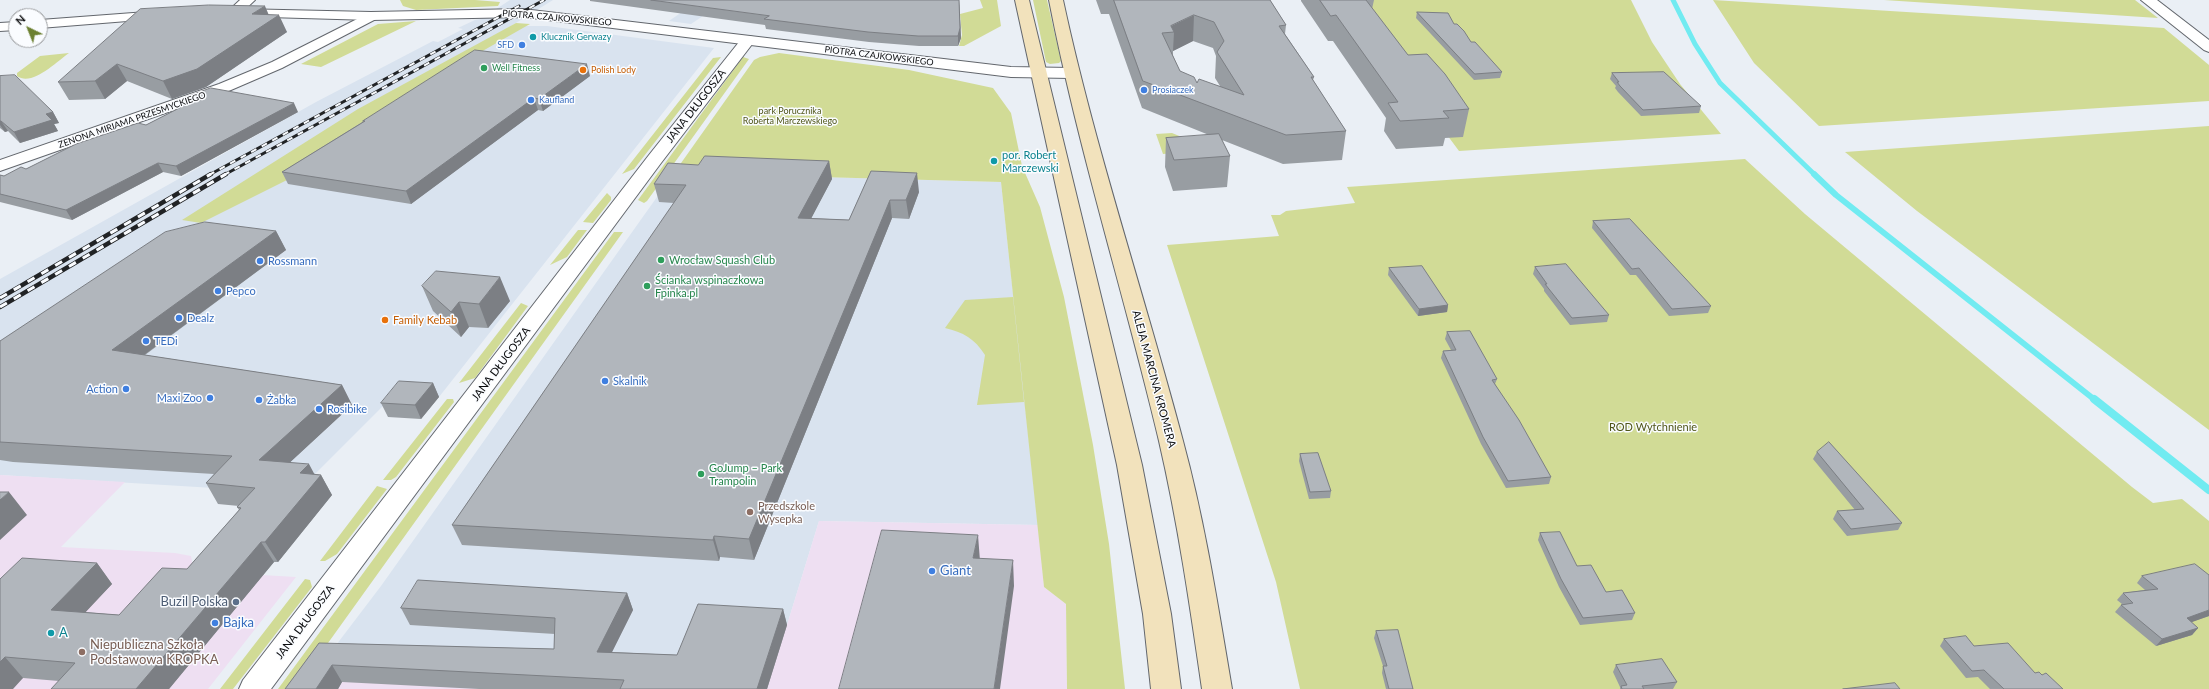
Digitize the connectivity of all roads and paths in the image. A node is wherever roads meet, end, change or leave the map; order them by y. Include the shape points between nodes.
1 (248, 0) edge
2 (1022, 0) edge
3 (1056, 0) edge
4 (2148, 0) edge
5 (389, 1) edge
6 (216, 12) edge
7 (233, 13) junction
8 (173, 14) edge
9 (370, 16) junction
10 (48, 23) edge
11 (748, 40) junction
12 (2209, 47) edge
13 (1071, 73) junction
14 (1039, 74) junction
15 (0, 166) edge
16 (254, 689) edge
17 (1166, 689) edge
18 (1217, 689) edge

1 - 7 street
2 - 14 main road via 1025,22
3 - 13 main road, ALEJA MARCINA KROMERA
4 - 12 street
5 - 9 street, ZENONA MIRIAMA PRZESMYCKIEGO
6 - 7 street, PIOTRA CZAJKOWSKIEGO
7 - 9 street, PIOTRA CZAJKOWSKIEGO
8 - 10 street
9 - 11 street, PIOTRA CZAJKOWSKIEGO via 523,13
9 - 15 street, ZENONA MIRIAMA PRZESMYCKIEGO via 277,65 224,87
11 - 14 street, PIOTRA CZAJKOWSKIEGO
11 - 16 street, JANA DŁUGOSZA via 660,152
13 - 14 street, PIOTRA CZAJKOWSKIEGO
13 - 18 main road, ALEJA MARCINA KROMERA via 1108,219 1118,246 1171,441 1198,564
14 - 17 main road via 1104,348 1143,529 1160,628

